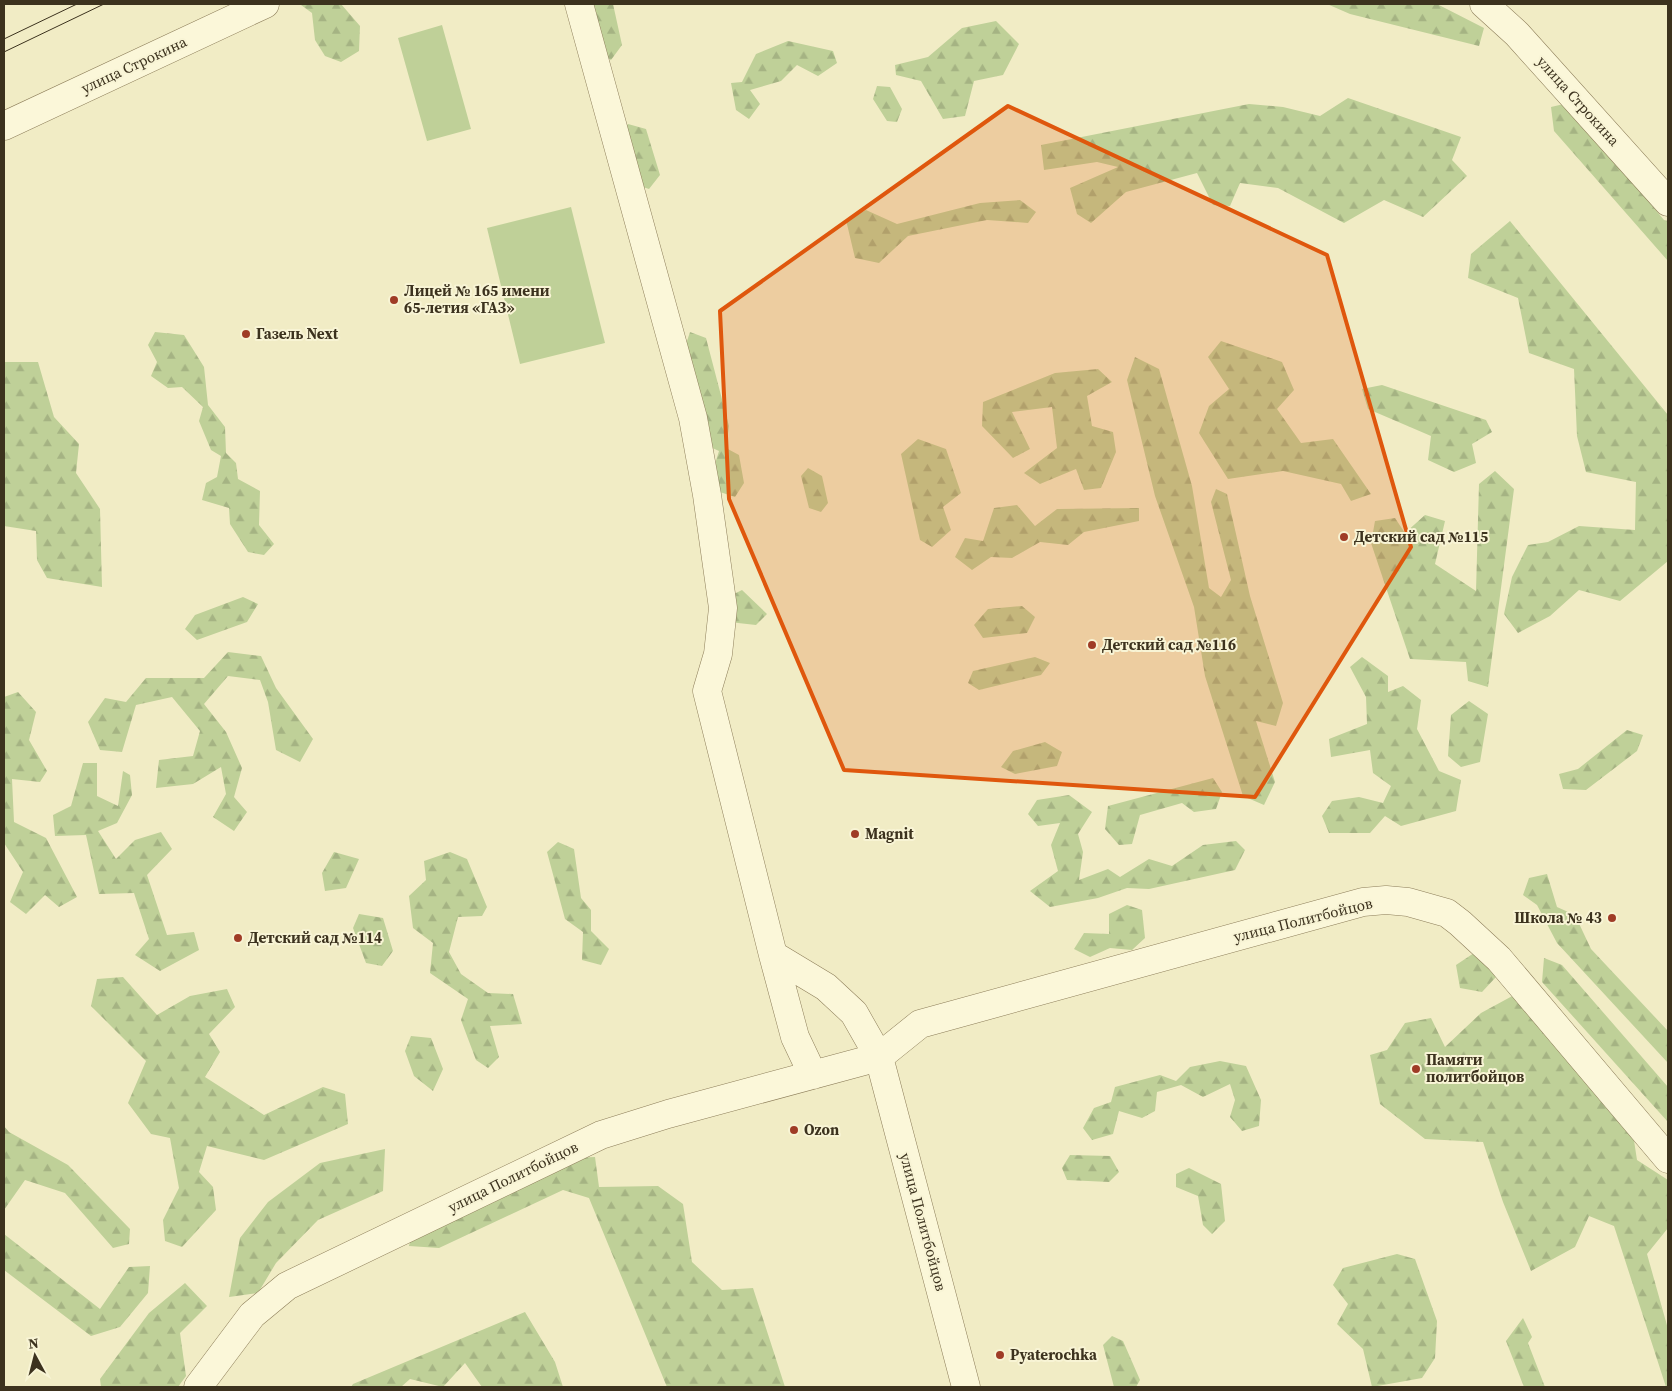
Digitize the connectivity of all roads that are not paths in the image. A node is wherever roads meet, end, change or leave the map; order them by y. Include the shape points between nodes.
1 (265, 4) edge
2 (579, 4) edge
3 (1484, 4) edge
4 (4, 126) edge
5 (1668, 202) edge
6 (773, 955) junction
7 (879, 1057) junction
8 (813, 1075) junction
9 (1668, 1159) edge
10 (198, 1387) edge
11 (966, 1387) edge

1 - 4 street, улица Строкина
2 - 6 street via 693,418 722,608 718,654 707,692
3 - 5 street, улица Строкина via 1517,34
6 - 7 street via 826,987 854,1013
6 - 8 street via 796,1037
7 - 8 street, улица Политбойцов
7 - 9 street, улица Политбойцов via 920,1024 1363,902 1408,902 1447,913 1498,959
7 - 11 street, улица Политбойцов
8 - 10 street, улица Политбойцов via 602,1135 287,1286 252,1315

